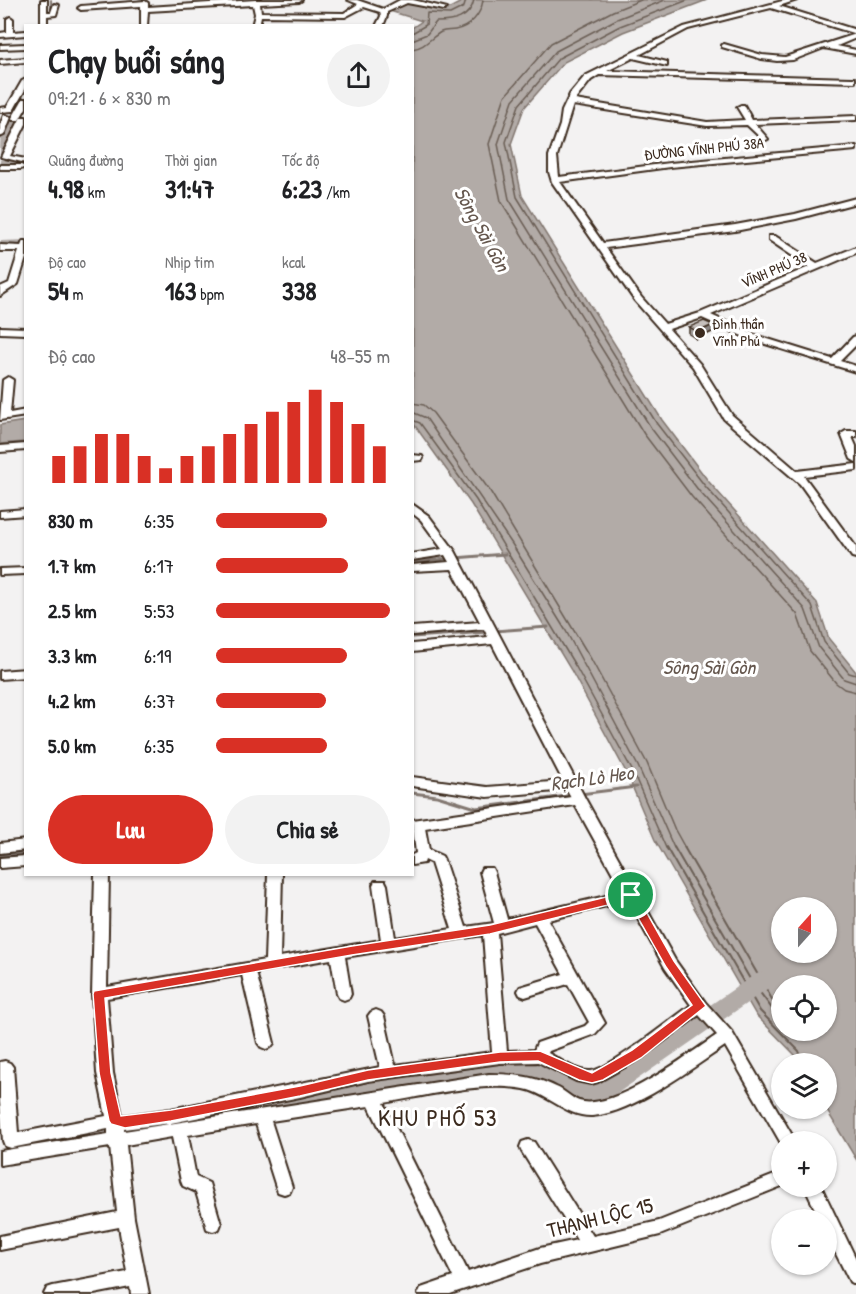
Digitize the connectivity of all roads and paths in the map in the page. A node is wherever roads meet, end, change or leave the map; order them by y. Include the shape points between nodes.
1 (44, 0) edge
2 (286, 0) edge
3 (299, 0) edge
4 (351, 0) edge
5 (794, 0) edge
6 (404, 1) edge
7 (256, 2) junction
8 (146, 4) edge
9 (363, 4) junction
10 (56, 6) dead end
11 (771, 6) junction
12 (81, 8) dead end
13 (444, 8) dead end
14 (383, 11) junction
15 (258, 14) junction
16 (282, 14) junction
17 (307, 15) junction
18 (47, 19) edge
19 (144, 24) edge
20 (256, 24) edge
21 (304, 24) edge
22 (380, 24) edge
23 (0, 25) edge
24 (856, 32) edge
25 (24, 33) edge
26 (0, 34) edge
27 (10, 34) junction
28 (856, 36) edge
29 (24, 46) edge
30 (724, 46) dead end
31 (830, 46) junction
32 (0, 47) edge
33 (856, 52) edge
34 (634, 56) junction
35 (24, 60) edge
36 (0, 62) edge
37 (664, 64) dead end
38 (851, 71) dead end
39 (599, 72) junction
40 (854, 83) edge
41 (24, 85) edge
42 (568, 105) junction
43 (741, 107) dead end
44 (0, 110) edge
45 (4, 116) edge
46 (22, 118) edge
47 (856, 120) edge
48 (801, 124) dead end
49 (752, 125) junction
50 (768, 126) dead end
51 (0, 135) edge
52 (764, 139) dead end
53 (12, 140) junction
54 (24, 140) edge
55 (856, 148) edge
56 (856, 154) edge
57 (24, 161) edge
58 (0, 167) edge
59 (24, 168) edge
60 (558, 184) junction
61 (856, 200) edge
62 (772, 238) dead end
63 (0, 241) edge
64 (24, 246) edge
65 (24, 246) edge
66 (600, 246) junction
67 (0, 248) edge
68 (24, 249) edge
69 (856, 250) edge
70 (816, 267) junction
71 (1, 291) edge
72 (703, 315) junction
73 (662, 328) junction
74 (0, 330) edge
75 (24, 331) edge
76 (856, 339) edge
77 (834, 362) junction
78 (856, 369) edge
79 (8, 380) dead end
80 (24, 413) edge
81 (2, 417) edge
82 (856, 434) edge
83 (24, 447) edge
84 (0, 449) edge
85 (856, 459) edge
86 (856, 467) edge
87 (796, 474) junction
88 (414, 509) edge
89 (24, 512) edge
90 (0, 514) edge
91 (856, 555) edge
92 (414, 557) edge
93 (452, 558) junction
94 (414, 568) edge
95 (24, 571) edge
96 (0, 572) edge
97 (414, 630) edge
98 (491, 632) junction
99 (414, 648) edge
100 (24, 673) edge
101 (0, 675) edge
102 (414, 781) edge
103 (576, 793) junction
104 (416, 825) edge
105 (24, 845) edge
106 (0, 848) edge
107 (418, 856) edge
108 (24, 861) edge
109 (0, 863) edge
110 (487, 872) dead end
111 (102, 876) edge
112 (274, 876) edge
113 (380, 885) dead end
114 (631, 895) junction
115 (539, 917) junction
116 (496, 928) junction
117 (461, 934) junction
118 (389, 945) junction
119 (337, 953) junction
120 (273, 964) junction
121 (248, 968) junction
122 (571, 977) junction
123 (525, 991) dead end
124 (99, 994) junction
125 (344, 994) dead end
126 (702, 1009) junction
127 (376, 1016) dead end
128 (724, 1033) junction
129 (266, 1043) dead end
130 (540, 1056) junction
131 (500, 1057) junction
132 (5, 1067) dead end
133 (389, 1072) junction
134 (373, 1098) junction
135 (261, 1116) junction
136 (179, 1130) junction
137 (116, 1131) junction
138 (782, 1131) edge
139 (5, 1142) edge
140 (528, 1147) dead end
141 (0, 1158) edge
142 (771, 1183) edge
143 (284, 1187) dead end
144 (817, 1197) edge
145 (126, 1218) junction
146 (213, 1224) dead end
147 (0, 1243) edge
148 (590, 1244) junction
149 (856, 1277) edge
150 (464, 1281) junction
151 (139, 1286) edge
152 (53, 1294) edge
153 (427, 1294) edge

1 - 18 street
2 - 3 street
2 - 7 street
2 - 16 street
4 - 9 street
5 - 11 street
6 - 13 street
6 - 14 street
7 - 8 street
7 - 15 street
8 - 12 street
8 - 19 street
9 - 14 street
9 - 17 street via 347,15
10 - 18 street
11 - 24 street
11 - 34 street via 686,28
14 - 22 street
15 - 16 street
15 - 20 street
16 - 17 street
17 - 21 street
23 - 27 street via 10,22
25 - 27 street
26 - 27 street
28 - 31 street
29 - 32 street
30 - 31 street via 767,58 787,59 820,45
31 - 33 street
34 - 37 street
34 - 39 street
35 - 36 street
38 - 40 street
39 - 40 street
39 - 42 street via 582,84
41 - 44 street via 11,108
42 - 49 street via 693,128
42 - 60 street via 553,156 552,172
43 - 49 street
45 - 46 street
45 - 51 street
46 - 53 street
47 - 48 street
47 - 49 street
49 - 50 street
49 - 52 street
53 - 54 street
53 - 57 street via 5,157
55 - 60 street, ĐƯỜNG VĨNH PHÚ 38A via 670,165
56 - 60 street
58 - 59 street
60 - 66 street
61 - 66 street via 735,228
62 - 70 street
63 - 64 street
65 - 67 street
66 - 73 street
68 - 71 street via 13,284
69 - 70 street, VĨNH PHÚ 38
70 - 72 street, VĨNH PHÚ 38
72 - 73 street, VĨNH PHÚ 38
72 - 77 street via 752,337
73 - 87 street via 697,366 728,417
74 - 75 street
76 - 77 street
77 - 78 street
79 - 81 street
80 - 81 street
82 - 85 street via 846,434
83 - 84 street
86 - 87 street
87 - 91 street
88 - 93 street via 425,518
89 - 90 street
92 - 93 street
93 - 94 street
93 - 98 street
95 - 96 street
97 - 98 street
98 - 99 street
98 - 103 street
100 - 101 street
102 - 103 street via 487,792
103 - 104 street
103 - 114 street
104 - 107 street
105 - 106 street
107 - 117 street via 437,860
108 - 109 street
110 - 116 street
111 - 124 street
112 - 120 street
113 - 118 street
114 - 115 street
114 - 126 street via 670,964
115 - 116 street
115 - 122 street
116 - 117 street
116 - 131 street
117 - 118 street
118 - 119 street
119 - 120 street
119 - 125 street
120 - 121 street
121 - 124 street
121 - 129 street
122 - 123 street
122 - 130 street via 597,1023 590,1030 542,1047
124 - 137 street via 105,1073
126 - 128 street
126 - 130 street via 636,1054 592,1078
127 - 133 street
128 - 134 street via 627,1100 593,1109 575,1107 530,1083 510,1080
128 - 138 street
130 - 131 street
131 - 133 street
132 - 139 street
133 - 137 street via 125,1122
134 - 135 street
134 - 150 street
135 - 136 street
135 - 143 street
136 - 137 street
136 - 146 street via 189,1181 203,1188
137 - 139 street
137 - 141 street
137 - 145 street
140 - 148 street
142 - 148 street, THẠNH LỘC 15 via 660,1228
144 - 149 street
145 - 147 street
145 - 151 street
148 - 150 street, THẠNH LỘC 15
150 - 153 street, THẠNH LỘC 15
151 - 152 street

